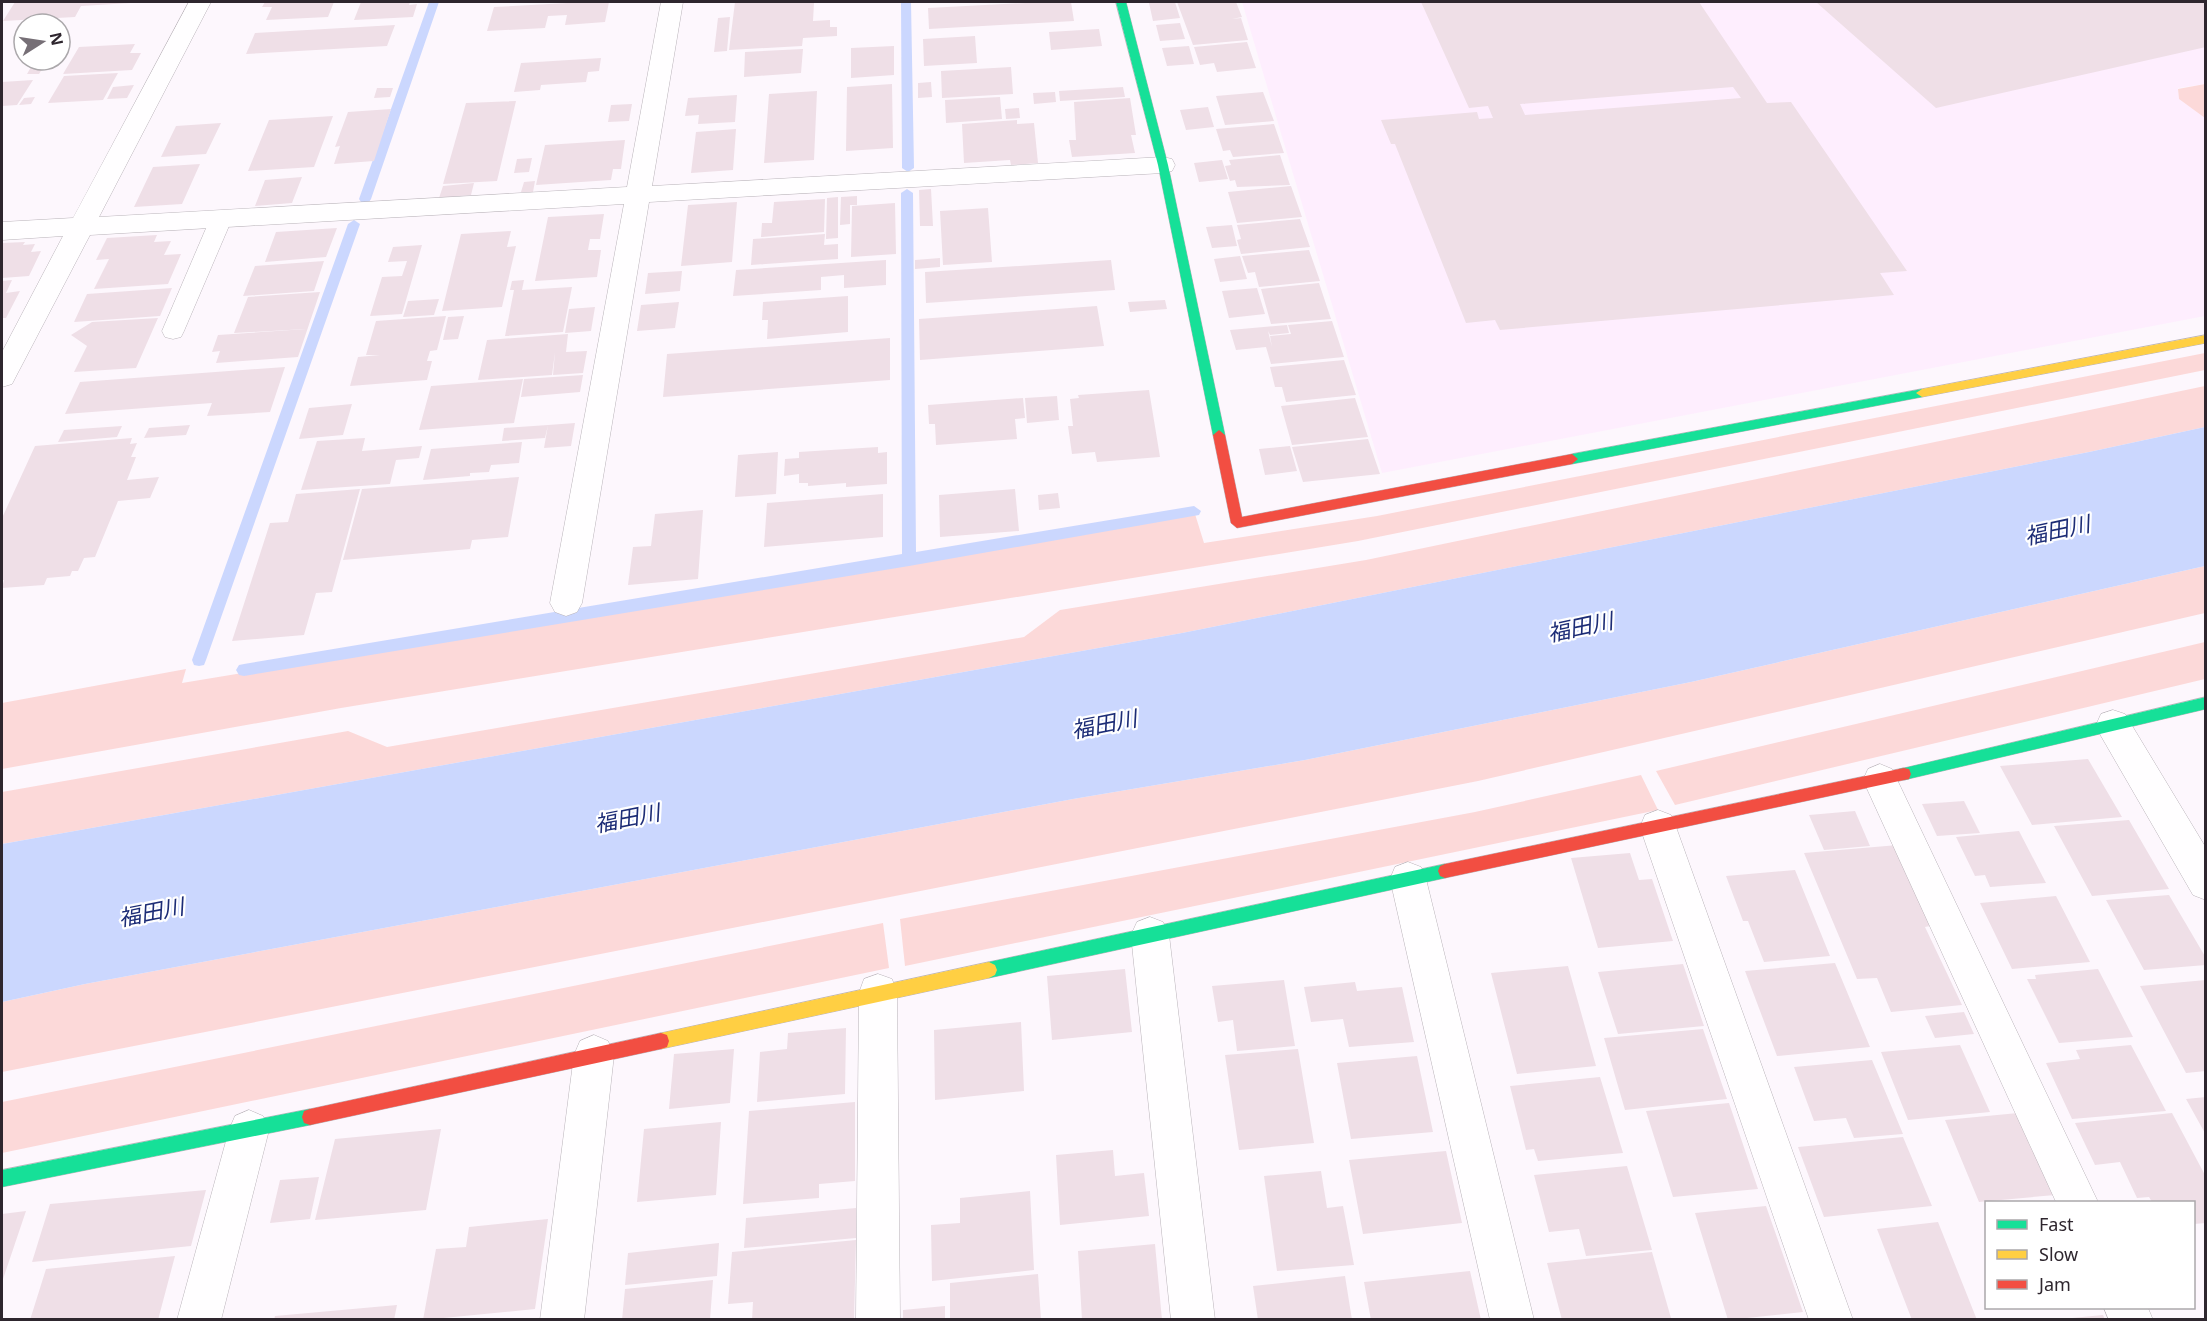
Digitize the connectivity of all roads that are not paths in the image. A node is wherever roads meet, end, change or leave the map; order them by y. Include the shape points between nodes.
1 (201, 2) edge
2 (672, 2) edge
3 (1121, 2) edge
4 (1164, 165) junction
5 (639, 196) junction
6 (221, 219) junction
7 (81, 227) junction
8 (2, 231) edge
9 (173, 331) dead end
10 (2205, 339) edge
11 (2, 376) edge
12 (566, 603) dead end
13 (2205, 703) edge
14 (2113, 725) junction
15 (1880, 780) junction
16 (1658, 827) junction
17 (1408, 879) junction
18 (2205, 883) edge
19 (1150, 935) junction
20 (878, 993) junction
21 (594, 1055) junction
22 (249, 1130) junction
23 (2, 1179) edge
24 (2076, 1201) edge
25 (199, 1320) edge
26 (562, 1320) edge
27 (878, 1320) edge
28 (1193, 1320) edge
29 (1512, 1320) edge
30 (1831, 1320) edge

1 - 7 street
2 - 5 street
3 - 4 street
4 - 5 street
4 - 10 street via 1237,523
5 - 6 street
5 - 12 street
6 - 7 street
6 - 9 lane
7 - 8 street
7 - 11 street
13 - 14 street
14 - 15 street
14 - 18 street
15 - 16 street
15 - 24 street
16 - 17 street
16 - 30 street
17 - 19 street
17 - 29 street
19 - 20 street
19 - 28 street
20 - 21 street
20 - 27 street
21 - 22 street
21 - 26 street
22 - 23 street
22 - 25 street

